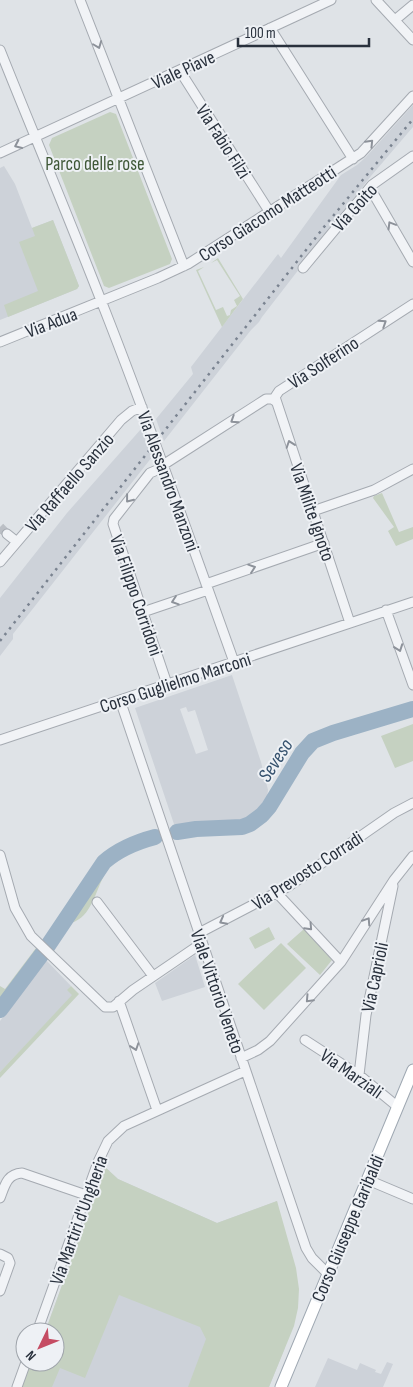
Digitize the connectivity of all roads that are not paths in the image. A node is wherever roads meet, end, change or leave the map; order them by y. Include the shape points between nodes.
1 (80, 0) edge
2 (331, 0) edge
3 (376, 0) edge
4 (413, 5) edge
5 (395, 20) junction
6 (270, 28) junction
7 (413, 40) edge
8 (0, 50) edge
9 (180, 71) junction
10 (413, 96) edge
11 (118, 99) junction
12 (35, 137) junction
13 (0, 154) edge
14 (413, 156) edge
15 (353, 159) junction
16 (370, 188) junction
17 (269, 211) junction
18 (413, 262) edge
19 (184, 266) junction
20 (303, 268) dead end
21 (102, 301) junction
22 (413, 304) edge
23 (0, 342) edge
24 (275, 402) junction
25 (142, 407) junction
26 (163, 466) junction
27 (413, 469) edge
28 (313, 511) junction
29 (7, 534) tunnel mouth
30 (17, 542) junction
31 (324, 543) junction
32 (0, 562) edge
33 (207, 587) junction
34 (413, 602) edge
35 (386, 610) junction
36 (143, 612) junction
37 (350, 623) junction
38 (234, 662) junction
39 (167, 684) junction
40 (413, 685) edge
41 (120, 700) junction
42 (0, 740) edge
43 (413, 803) edge
44 (0, 855) edge
45 (413, 856) edge
46 (394, 880) junction
47 (276, 892) junction
48 (97, 902) dead end
49 (199, 933) junction
50 (202, 943) junction
51 (341, 962) junction
52 (153, 976) junction
53 (120, 1001) junction
54 (305, 1040) dead end
55 (241, 1058) junction
56 (413, 1070) edge
57 (245, 1071) junction
58 (359, 1075) junction
59 (398, 1107) junction
60 (157, 1110) junction
61 (368, 1180) junction
62 (86, 1195) junction
63 (0, 1198) edge
64 (413, 1199) edge
65 (0, 1254) edge
66 (328, 1274) junction
67 (0, 1291) edge
68 (41, 1322) edge
69 (22, 1372) edge
70 (17, 1387) edge
71 (281, 1387) edge

1 -> 11 street
2 - 6 street, Viale Piave
3 - 5 street
4 - 5 street
5 - 7 street
6 - 9 street, Viale Piave
6 - 15 street
8 - 12 street, Via Alessandro Manzoni
9 - 11 street, Viale Piave
9 - 17 street, Via Fabio Filzi
15 -> 10 street, Corso Giacomo Matteotti
11 - 12 street, Viale Piave
11 - 19 street
12 -> 13 street, Viale Piave
12 - 21 street, Via Alessandro Manzoni
14 - 16 street, Via Goito
15 - 17 street, Corso Giacomo Matteotti
18 -> 16 street
16 - 20 street, Via Goito
17 - 19 street, Corso Giacomo Matteotti
19 - 21 street, Corso Giacomo Matteotti
21 - 23 street, Via Adua
21 - 25 street, Via Alessandro Manzoni
24 -> 22 street, Via Solferino via 279,391
24 -> 26 street, Via Solferino via 266,399
28 -> 24 street, Via Milite Ignoto
25 - 26 street, Via Alessandro Manzoni
25 - 30 street, Via Raffaello Sanzio via 121,420
26 - 33 street, Via Alessandro Manzoni
26 -> 36 street, Via Filippo Corridoni via 150,473 113,522
27 - 28 street via 374,490
28 - 31 street, Via Milite Ignoto
29 - 30 street
30 - 32 street, Via Raffaello Sanzio
33 -> 31 street
31 - 37 street, Via Milite Ignoto
33 -> 36 street
33 - 38 street, Via Alessandro Manzoni
34 - 35 street, Corso Guglielmo Marconi
35 - 37 street, Corso Guglielmo Marconi
35 -> 40 street
36 - 39 street, Via Filippo Corridoni
37 - 38 street, Corso Guglielmo Marconi
38 - 39 street, Corso Guglielmo Marconi
39 - 41 street, Corso Guglielmo Marconi
41 - 42 street, Corso Guglielmo Marconi
41 - 49 street, Viale Vittorio Veneto
43 - 47 street, Via Prevosto Corradi via 394,812
44 - 53 street via 15,908 39,945 103,1006 110,1008
45 - 46 street
51 -> 46 street
46 - 58 street, Via Caprioli via 366,1015
47 -> 49 street, Via Prevosto Corradi
47 -> 51 street
48 - 52 street
49 - 50 street, Viale Vittorio Veneto
50 - 52 street
50 - 55 street, Viale Vittorio Veneto
51 -> 55 street via 270,1041
52 - 53 street
53 -> 60 street
54 - 58 street, Via Marziali
55 - 57 street, Viale Vittorio Veneto
56 - 59 main road, Corso Giuseppe Garibaldi
57 - 60 street, Via Martiri d'Ungheria
57 - 66 street, Viale Vittorio Veneto via 306,1248
58 - 59 street, Via Marziali
59 - 61 main road, Corso Giuseppe Garibaldi
60 - 62 street, Via Martiri d'Ungheria via 124,1126 108,1141
61 - 64 street
61 - 66 main road, Corso Giuseppe Garibaldi
62 - 63 street via 16,1174 7,1180
62 - 68 street, Via Martiri d'Ungheria
65 - 67 street via 10,1263
66 - 71 main road, Corso Giuseppe Garibaldi
69 - 70 street

